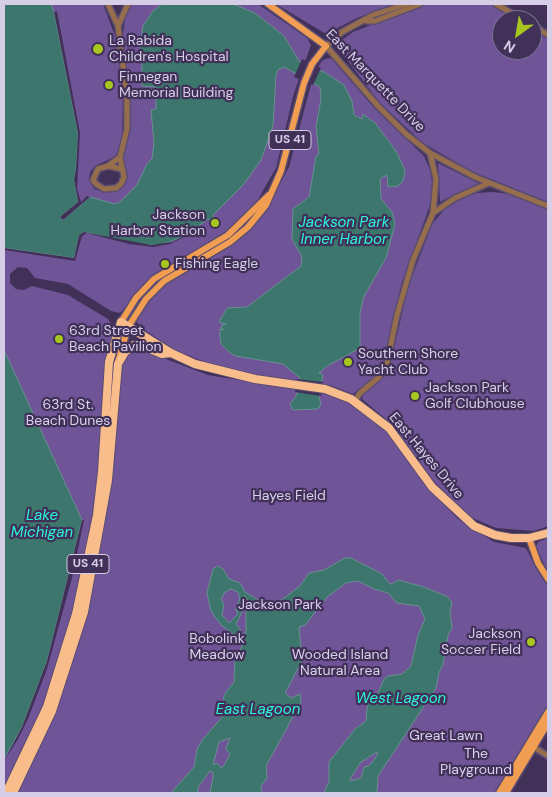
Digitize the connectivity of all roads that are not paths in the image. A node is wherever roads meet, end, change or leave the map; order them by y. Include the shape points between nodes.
1 (108, 4) edge
2 (128, 4) edge
3 (268, 4) edge
4 (406, 4) edge
5 (420, 4) edge
6 (366, 21) junction
7 (118, 26) junction
8 (326, 46) junction
9 (430, 153) junction
10 (120, 157) junction
11 (108, 166) junction
12 (122, 169) junction
13 (489, 183) junction
14 (548, 206) edge
15 (433, 213) junction
16 (125, 324) junction
17 (171, 353) junction
18 (118, 364) junction
19 (355, 401) junction
20 (548, 533) edge
21 (529, 538) junction
22 (548, 579) edge
23 (548, 712) edge
24 (548, 723) edge
25 (531, 746) junction
26 (548, 756) edge
27 (6, 793) edge
28 (13, 793) edge
29 (499, 793) edge
30 (506, 793) edge

1 - 7 street
2 - 7 street
3 - 8 main road, East Marquette Drive
4 - 6 street via 372,15
5 - 6 street via 375,21
6 - 8 street via 342,32
7 - 10 street via 127,120
8 - 9 street, East Marquette Drive via 378,106
8 - 16 main road, US 41 via 312,64 304,82 285,160 269,195 228,235 154,279 136,298
9 - 13 street, East Marquette Drive
9 - 15 street via 436,179
10 - 11 street
10 - 12 street
11 - 12 street
11 - 12 street via 98,169 94,176 96,184 104,189 113,189 121,184 124,178
13 - 14 street, East Marquette Drive
13 - 15 street via 455,198
15 - 19 street via 413,260 387,363 379,377
16 - 17 highway, East Hayes Drive
16 - 18 main road, US 41
16 - 27 highway, US 41 via 109,362 100,490 76,614 47,707
17 - 18 highway via 162,354 134,345 124,352
17 - 19 highway, East Hayes Drive via 214,370 325,389
18 - 28 highway, US 41 via 108,480 84,612 52,711
19 - 21 highway, East Hayes Drive via 390,428 432,487 474,526 494,535
20 - 21 highway, East Hayes Drive
21 - 22 main road
23 - 25 main road
24 - 25 main road
25 - 26 street
25 - 29 main road
25 - 30 main road

